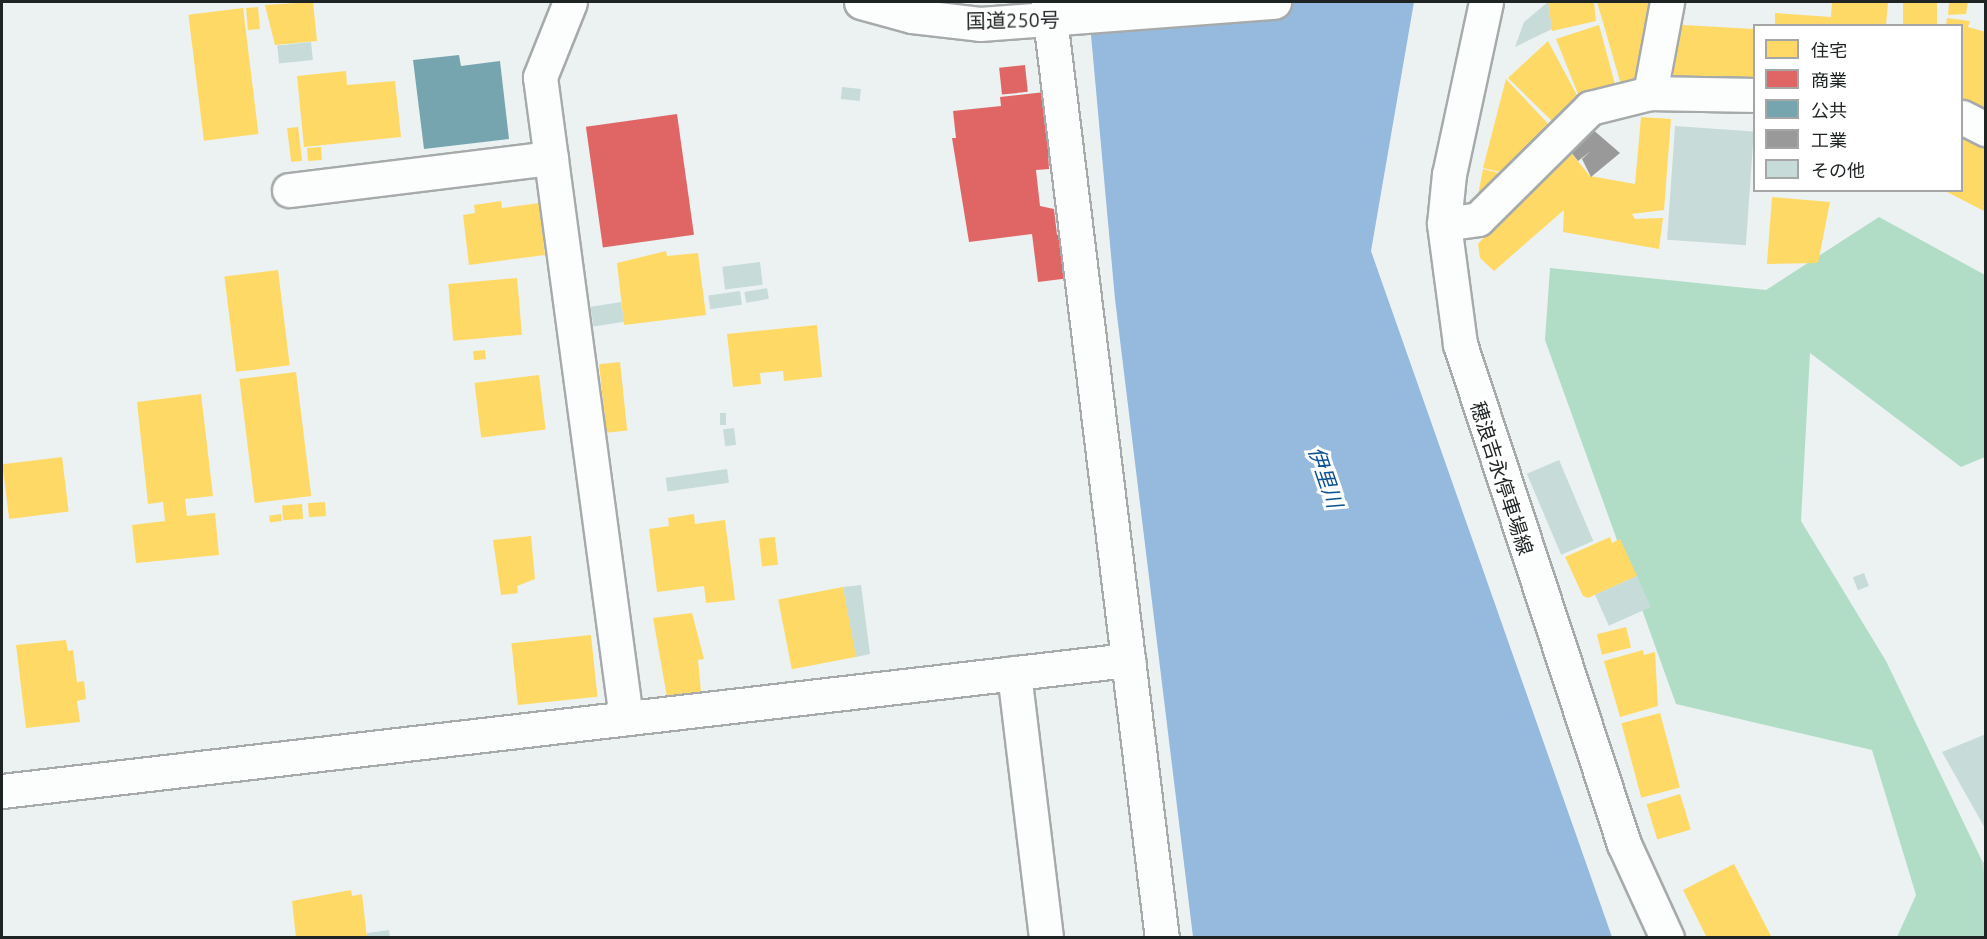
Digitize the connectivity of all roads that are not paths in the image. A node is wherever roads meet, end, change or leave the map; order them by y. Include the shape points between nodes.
1 (570, 2) edge
2 (861, 2) edge
3 (1274, 2) edge
4 (1486, 2) edge
5 (1667, 2) edge
6 (1049, 11) edge
7 (1650, 93) junction
8 (1753, 95) edge
9 (1963, 118) edge
10 (1986, 129) edge
11 (551, 158) junction
12 (289, 190) dead end
13 (1444, 224) junction
14 (1128, 660) junction
15 (1014, 673) junction
16 (626, 717) junction
17 (2, 791) edge
18 (1046, 938) edge
19 (1162, 938) edge
20 (1666, 938) edge

1 - 11 main road via 540,77
2 - 6 main road, 国道250号 via 912,16 980,24
3 - 6 main road, 国道250号 via 1086,18
4 - 13 main road, 穂浪吉永停車場線 via 1449,174
5 - 7 main road
6 - 14 main road
7 - 8 main road
7 - 13 main road via 1590,108 1478,219
9 - 10 main road
11 - 12 main road
11 - 16 main road
13 - 20 main road, 穂浪吉永停車場線 via 1460,344 1501,481 1624,844
14 - 15 main road
14 - 19 main road
15 - 16 main road
15 - 18 main road
16 - 17 main road

